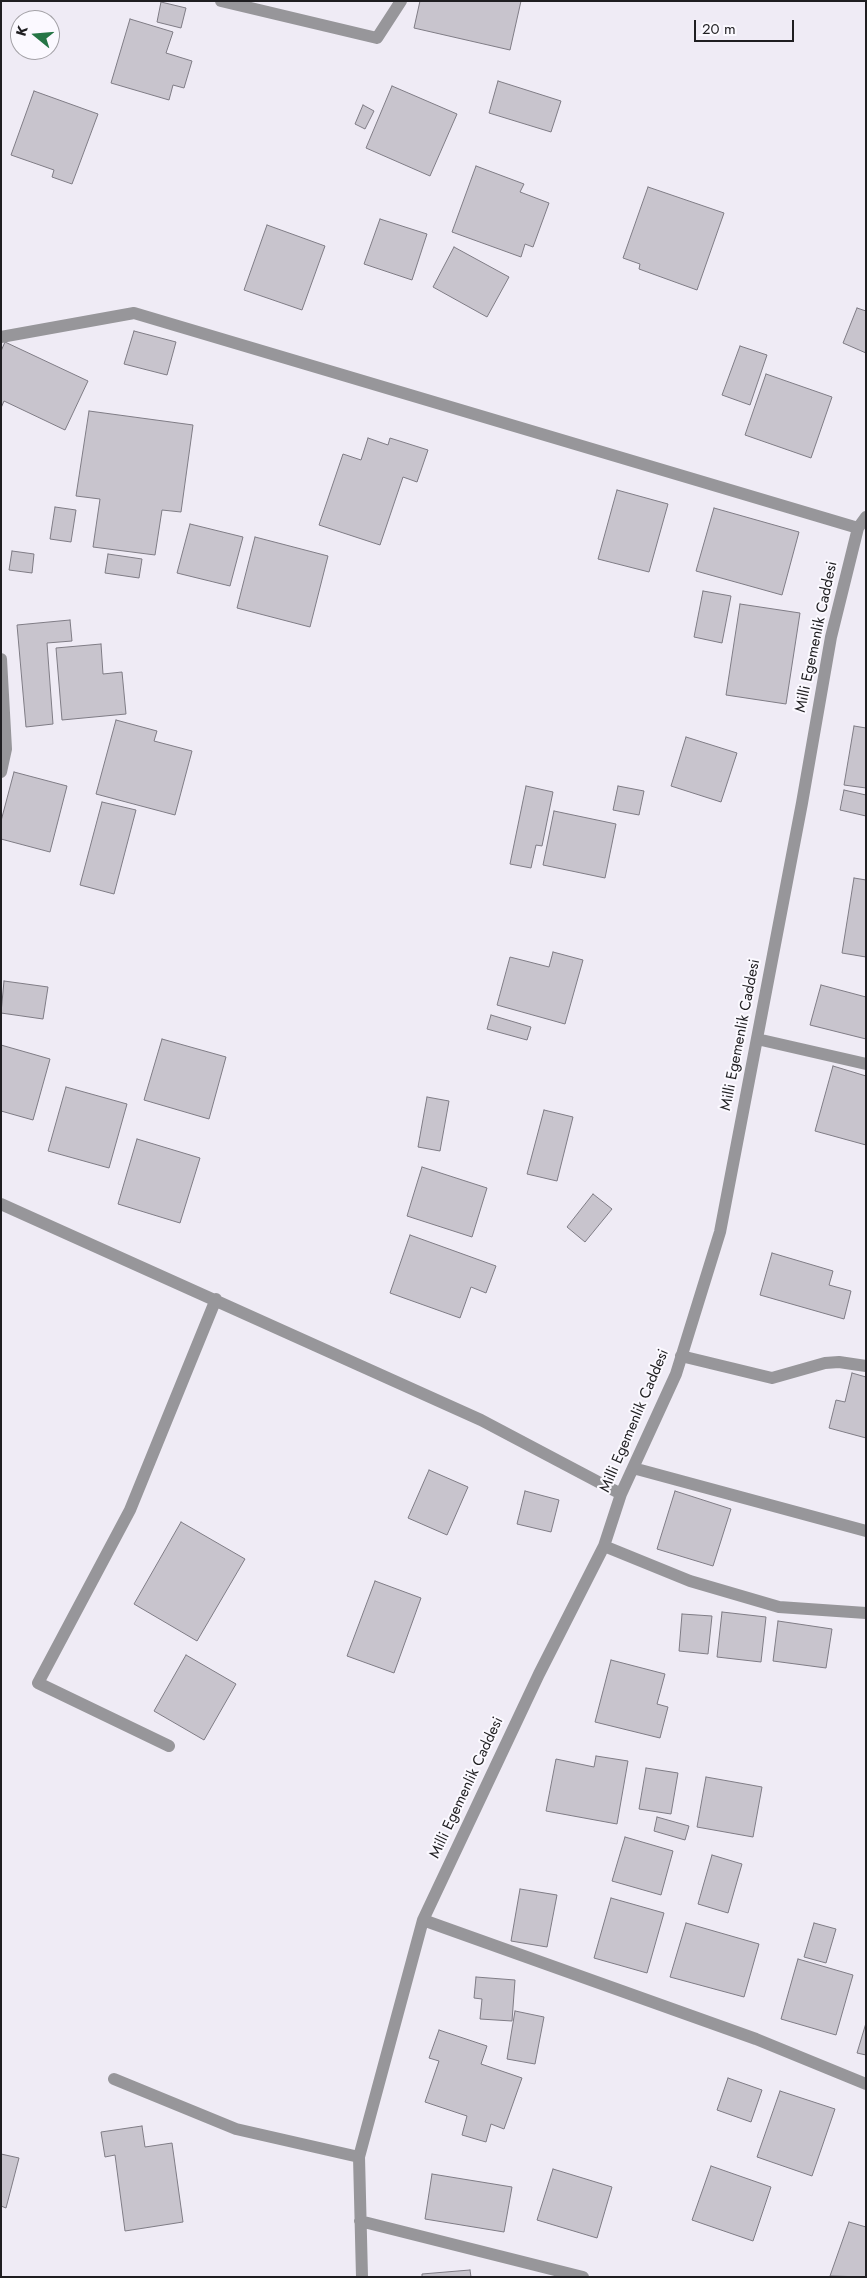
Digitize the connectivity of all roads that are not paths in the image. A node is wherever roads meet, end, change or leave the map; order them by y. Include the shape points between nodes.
1 (221, 1) edge
2 (401, 1) edge
3 (1, 337) edge
4 (866, 517) edge
5 (858, 528) junction
6 (1, 659) edge
7 (1, 772) edge
8 (757, 1039) junction
9 (866, 1064) edge
10 (1, 1204) edge
11 (216, 1299) junction
12 (681, 1356) junction
13 (866, 1366) edge
14 (633, 1468) junction
15 (621, 1494) junction
16 (866, 1531) edge
17 (604, 1546) junction
18 (866, 1613) edge
19 (169, 1746) dead end
20 (423, 1920) junction
21 (114, 2079) dead end
22 (866, 2084) edge
23 (359, 2156) junction
24 (360, 2221) junction
25 (362, 2277) edge
26 (583, 2277) edge

1 - 2 street via 377,38
3 - 5 street via 134,313
4 - 5 street, Milli Egemenlik Caddesi
5 - 8 street, Milli Egemenlik Caddesi via 830,637
6 - 7 street via 6,749
8 - 9 street
8 - 12 street, Milli Egemenlik Caddesi via 720,1232
10 - 11 street
11 - 15 street via 481,1420
11 - 19 street via 130,1510 38,1683
12 - 13 street via 772,1378 825,1363
12 - 14 street, Milli Egemenlik Caddesi
14 - 15 street, Milli Egemenlik Caddesi
14 - 16 street
15 - 17 street, Milli Egemenlik Caddesi
17 - 18 street via 690,1581 779,1607
17 - 20 street, Milli Egemenlik Caddesi via 539,1674
20 - 22 street via 756,2039
20 - 23 street, Milli Egemenlik Caddesi
21 - 23 street via 236,2129
23 - 24 street, Milli Egemenlik Caddesi
24 - 25 street, Milli Egemenlik Caddesi
24 - 26 street

